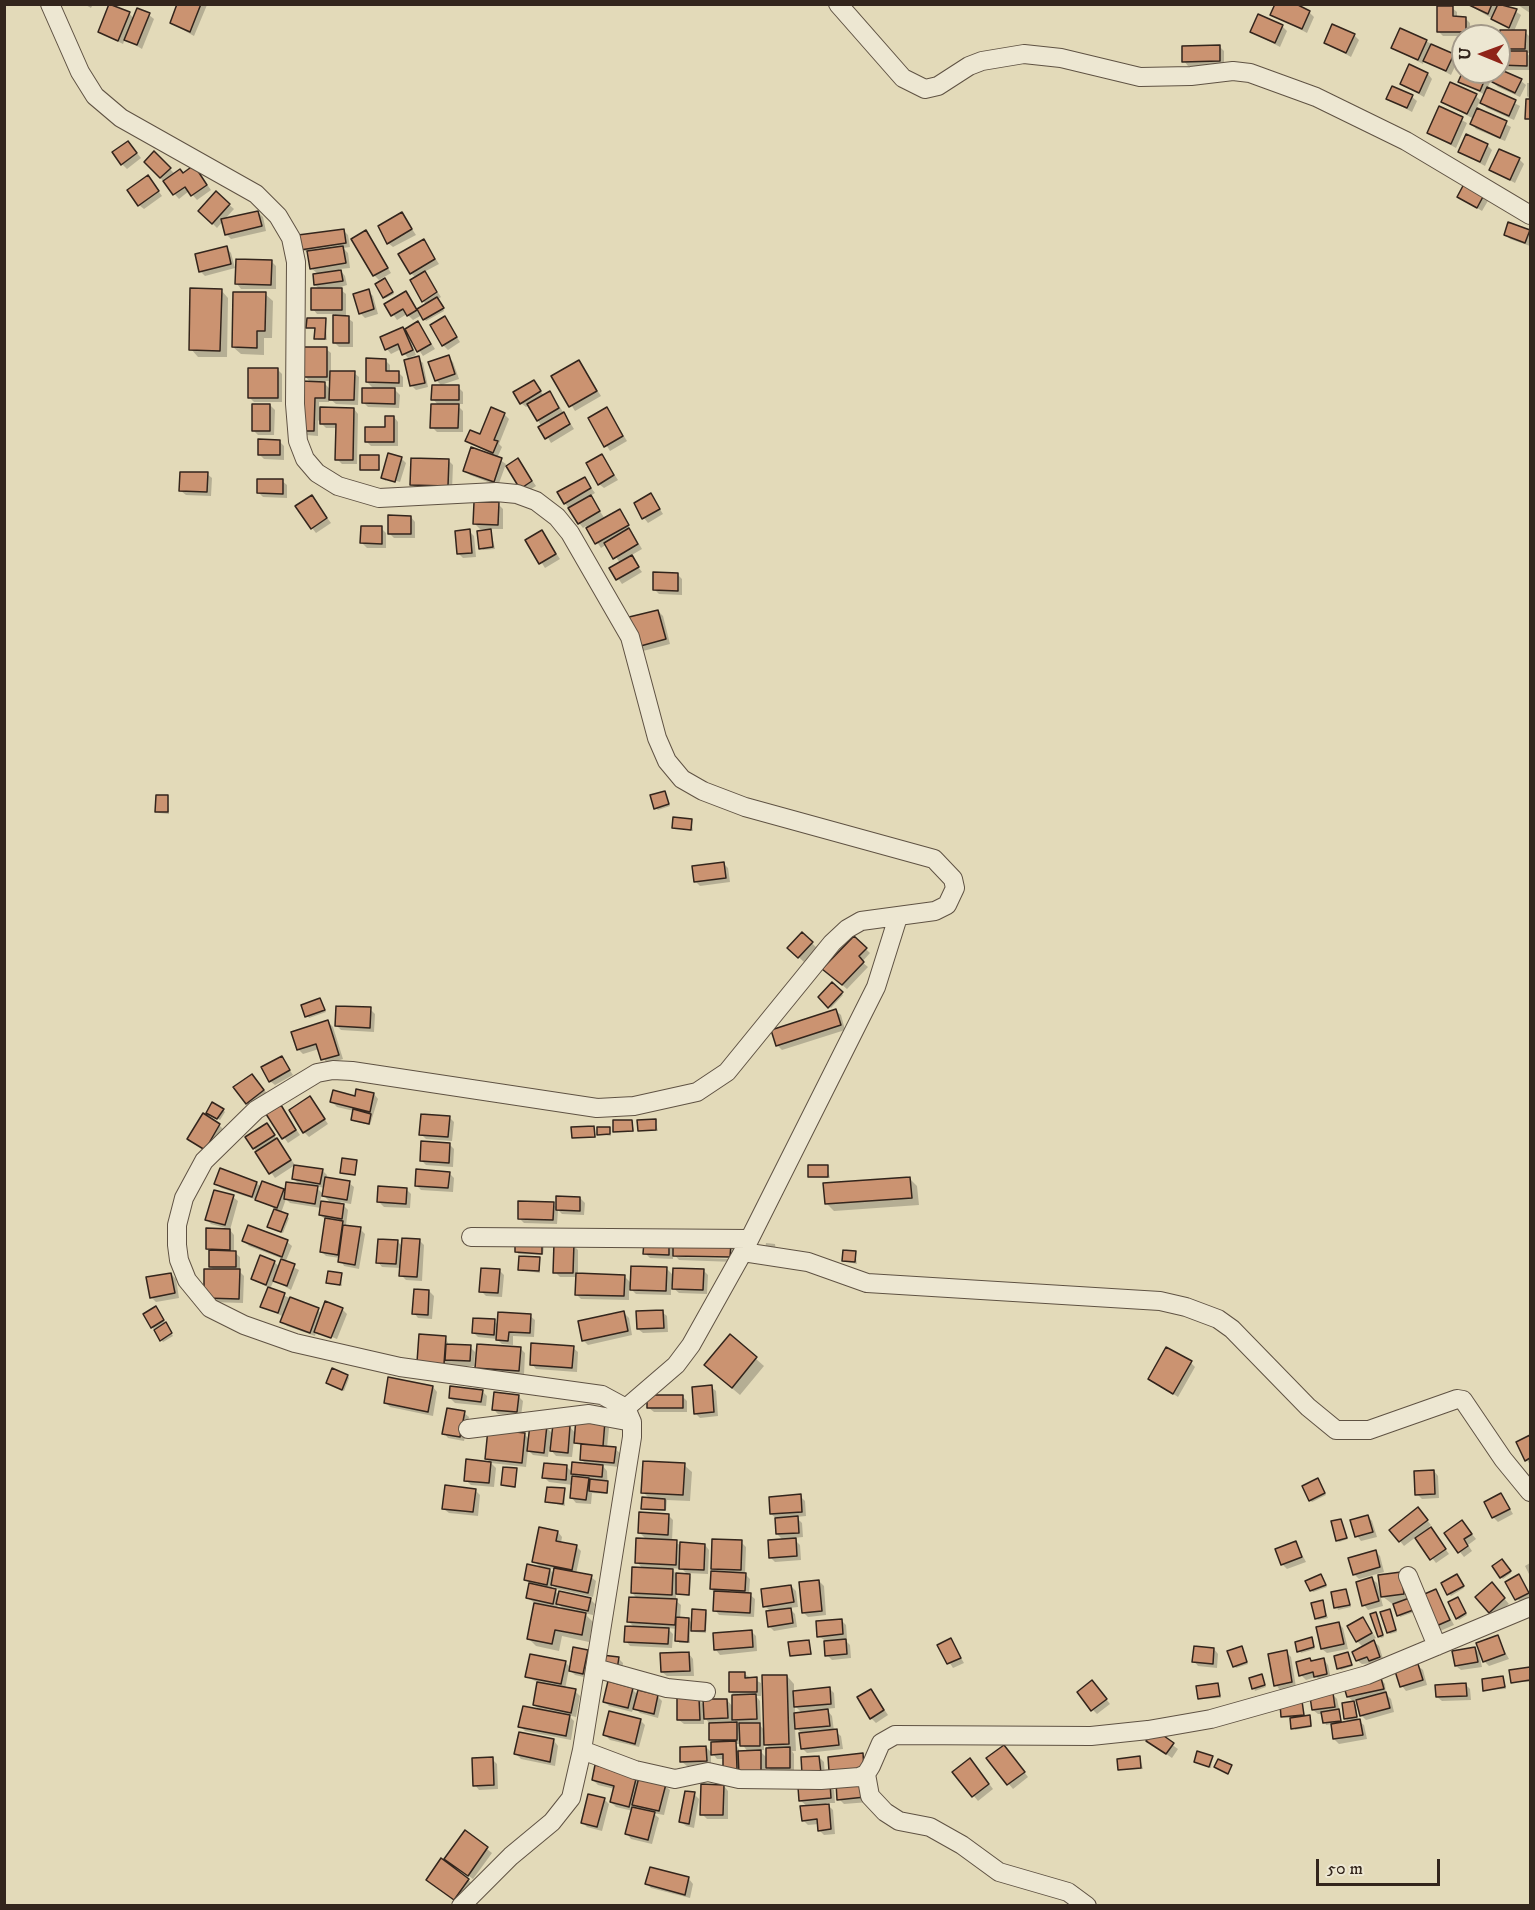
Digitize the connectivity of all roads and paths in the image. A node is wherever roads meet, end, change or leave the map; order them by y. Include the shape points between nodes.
1 (50, 4) edge
2 (838, 4) edge
3 (1530, 215) edge
4 (898, 916) junction
5 (471, 1237) dead end
6 (745, 1246) junction
7 (629, 1415) junction
8 (468, 1429) dead end
9 (1530, 1492) edge
10 (1408, 1576) dead end
11 (1530, 1607) edge
12 (1437, 1647) junction
13 (595, 1668) junction
14 (706, 1692) dead end
15 (582, 1750) junction
16 (866, 1774) junction
17 (460, 1905) edge
18 (1088, 1905) edge

1 - 4 street via 70,52 95,96 121,118 256,194 287,231 298,287 298,441 305,459 317,473 338,486 380,498 496,492 517,494 550,511 570,533 630,637 657,738 682,779 745,807 934,859 953,879 952,898 935,910
2 - 3 street via 903,78 925,89 938,86 982,61 1024,54 1061,58 1140,77 1250,73 1316,97 1406,141
4 - 6 street via 876,987
4 - 7 street via 861,921 847,929 727,1072 696,1092 634,1106 597,1108 352,1071 317,1073 256,1110 204,1161 184,1198 177,1245 187,1280 210,1308 244,1326 295,1343 400,1367 602,1395
5 - 6 street
6 - 7 street via 691,1345
6 - 9 street via 867,1283 1160,1301 1186,1306 1232,1329 1308,1407 1336,1430 1369,1430 1463,1400
7 - 8 street via 589,1414
7 - 13 street via 632,1437
10 - 12 street
11 - 12 street
12 - 16 street via 1368,1675 1304,1694 1211,1719 1148,1730 1079,1736 895,1735 881,1743
13 - 14 street via 667,1688
13 - 15 street
15 - 16 street via 635,1770 675,1779 702,1772 739,1779 821,1780
15 - 17 street via 570,1798 562,1811
16 - 18 street via 870,1796 900,1821 930,1827 999,1872 1068,1892

